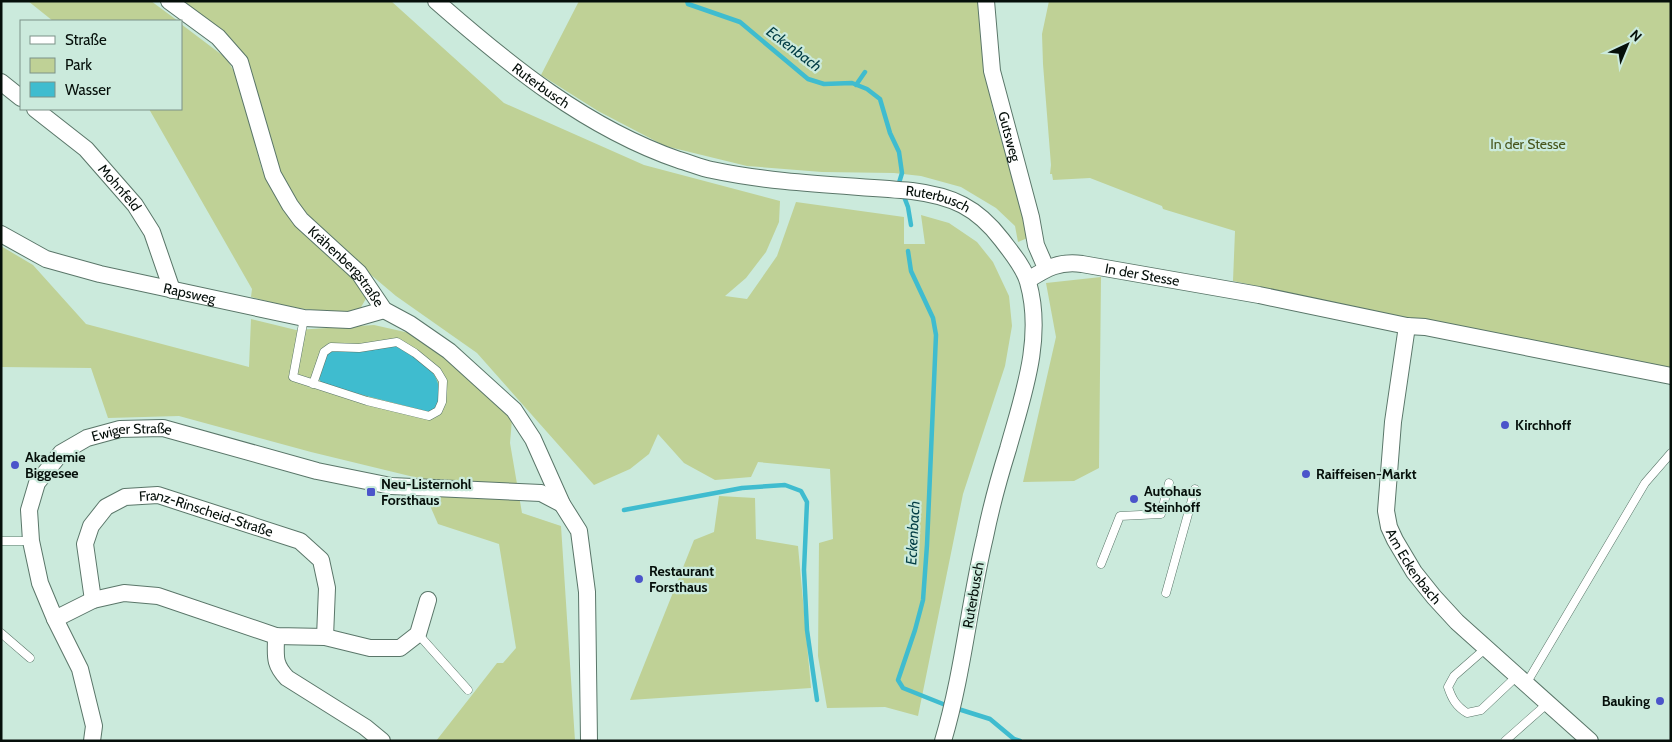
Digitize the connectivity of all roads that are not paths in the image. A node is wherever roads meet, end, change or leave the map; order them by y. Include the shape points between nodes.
1 (169, 1) edge
2 (436, 1) edge
3 (986, 1) edge
4 (1, 82) edge
5 (20, 97) edge
6 (36, 110) edge
7 (1, 234) edge
8 (1046, 268) junction
9 (1028, 280) junction
10 (172, 290) junction
11 (384, 310) junction
12 (304, 318) junction
13 (1407, 326) junction
14 (1671, 376) edge
15 (313, 384) junction
16 (1671, 453) edge
17 (1169, 483) dead end
18 (1195, 489) dead end
19 (562, 504) junction
20 (31, 540) junction
21 (1, 541) edge
22 (1101, 564) dead end
23 (1166, 593) dead end
24 (93, 600) junction
25 (428, 600) dead end
26 (55, 619) junction
27 (1, 633) edge
28 (418, 634) junction
29 (276, 636) junction
30 (325, 637) junction
31 (1486, 648) junction
32 (30, 658) dead end
33 (1521, 680) junction
34 (468, 690) dead end
35 (1548, 704) junction
36 (92, 741) edge
37 (382, 741) edge
38 (589, 741) edge
39 (943, 741) edge
40 (1505, 741) edge
41 (1590, 741) edge

1 - 11 street, Krähenbergstraße via 218,37 240,62 273,175 290,205 314,234 358,273
2 - 9 street, Ruterbusch via 523,74 615,134 710,170 912,191 950,198 994,229
3 - 8 street, Gutsweg via 992,71 1036,244
4 - 5 street
6 - 10 street, Mohnfeld via 86,149 135,205 152,232
7 - 10 street, Rapsweg via 46,259
8 - 9 street, In der Stesse
8 - 13 street, In der Stesse via 1069,262 1259,295
9 - 39 street, Ruterbusch via 1034,340 1030,368 977,570 953,706
10 - 12 street, Rapsweg
11 - 12 street, Rapsweg via 349,320
11 - 19 street, Krähenbergstraße via 449,350 514,410 533,439
12 - 15 lane via 293,377
13 - 14 street, In der Stesse
13 - 31 street, Am Eckenbach via 1393,422 1386,511 1389,527 1414,572 1434,597
15 - 15 lane via 429,416 438,410 442,402 443,382 436,371 397,342 359,348 331,347 324,352
16 - 33 lane via 1645,483
17 - 22 lane via 1161,514 1120,516
18 - 23 lane
19 - 20 street, Ewiger Straße via 541,493 391,486 317,471 163,428 120,429 87,438 61,453 37,483 28,510
19 - 38 street, Krähenbergstraße via 579,531 587,592
20 - 21 lane
20 - 26 street, Ewiger Straße via 40,582
24 - 26 street
24 - 29 street via 124,593 158,596
24 - 30 street, Franz-Rinscheid-Straße via 84,544 91,526 106,507 125,497 158,495 300,541 320,560 327,588
25 - 28 street
26 - 36 street, Ewiger Straße via 80,669 94,726
27 - 32 lane
28 - 30 street via 400,648 370,648
28 - 34 lane
29 - 30 street
29 - 37 street via 278,669 287,678
31 - 33 street, Am Eckenbach
31 - 33 lane via 1454,676 1448,687 1459,708 1467,713 1482,710
33 - 35 street, Am Eckenbach
35 - 40 lane
35 - 41 street, Am Eckenbach

